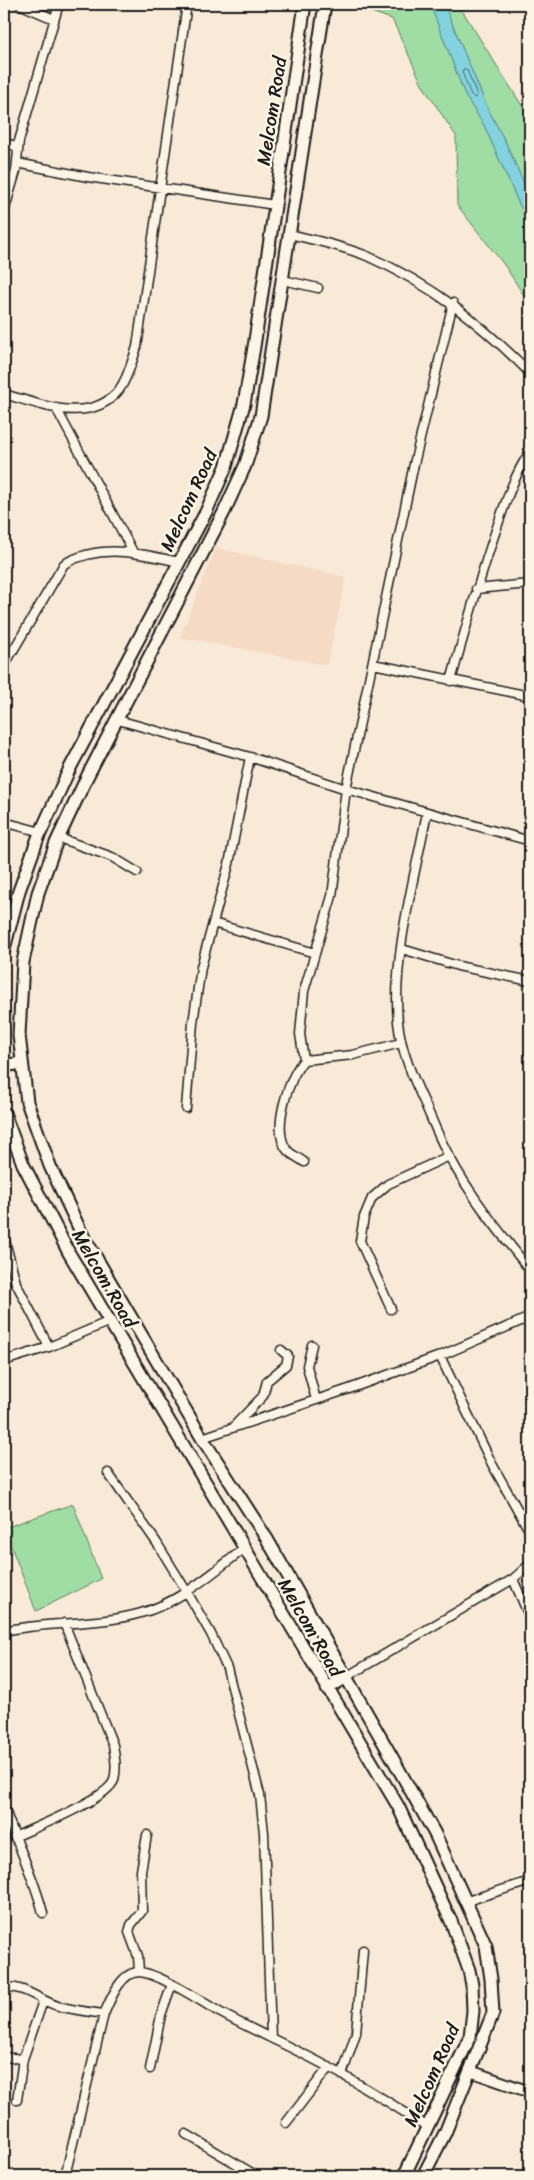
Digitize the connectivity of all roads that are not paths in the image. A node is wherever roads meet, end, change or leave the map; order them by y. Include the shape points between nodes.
1 (19, 4) edge
2 (59, 4) edge
3 (187, 4) edge
4 (305, 4) edge
5 (325, 4) edge
6 (54, 19) junction
7 (4, 142) edge
8 (17, 147) junction
9 (17, 163) junction
10 (161, 188) junction
11 (275, 205) junction
12 (4, 212) edge
13 (272, 230) junction
14 (290, 234) junction
15 (283, 280) junction
16 (318, 288) dead end
17 (453, 303) junction
18 (530, 373) edge
19 (4, 394) edge
20 (56, 408) junction
21 (530, 452) edge
22 (133, 552) junction
23 (179, 562) junction
24 (530, 584) edge
25 (476, 589) junction
26 (373, 664) junction
27 (4, 666) edge
28 (451, 681) junction
29 (530, 696) edge
30 (102, 711) junction
31 (118, 720) junction
32 (250, 758) junction
33 (346, 789) junction
34 (427, 812) junction
35 (4, 822) edge
36 (41, 832) junction
37 (59, 838) junction
38 (530, 841) edge
39 (137, 872) dead end
40 (213, 923) junction
41 (4, 949) edge
42 (402, 949) junction
43 (315, 953) junction
44 (530, 981) edge
45 (401, 1043) junction
46 (304, 1060) junction
47 (22, 1063) junction
48 (4, 1066) edge
49 (186, 1108) dead end
50 (4, 1113) edge
51 (449, 1156) junction
52 (304, 1162) dead end
53 (4, 1237) edge
54 (530, 1270) edge
55 (391, 1309) dead end
56 (530, 1317) edge
57 (110, 1321) junction
58 (312, 1345) dead end
59 (49, 1347) junction
60 (281, 1350) dead end
61 (440, 1356) junction
62 (4, 1361) edge
63 (316, 1400) junction
64 (234, 1427) junction
65 (202, 1438) junction
66 (108, 1473) dead end
67 (530, 1532) edge
68 (245, 1548) junction
69 (530, 1564) edge
70 (513, 1579) junction
71 (187, 1592) junction
72 (530, 1618) edge
73 (64, 1623) junction
74 (4, 1631) edge
75 (346, 1677) junction
76 (327, 1689) junction
77 (4, 1807) edge
78 (147, 1835) dead end
79 (14, 1837) junction
80 (530, 1881) edge
81 (467, 1901) junction
82 (43, 1913) dead end
83 (363, 1950) dead end
84 (139, 1972) junction
85 (172, 1984) junction
86 (4, 1988) edge
87 (43, 2000) junction
88 (104, 2014) junction
89 (271, 2038) junction
90 (4, 2057) edge
91 (23, 2059) junction
92 (458, 2065) junction
93 (329, 2067) junction
94 (150, 2069) dead end
95 (470, 2070) junction
96 (342, 2075) junction
97 (530, 2092) edge
98 (17, 2100) dead end
99 (286, 2123) dead end
100 (428, 2126) junction
101 (186, 2134) dead end
102 (65, 2176) edge
103 (257, 2176) edge
104 (404, 2176) edge
105 (423, 2176) edge

1 - 6 street
2 - 6 street
3 - 10 street
4 - 11 main road, Melcom Road
5 - 14 main road
6 - 8 street
7 - 8 street
8 - 9 street
9 - 10 street
9 - 12 street
10 - 11 street
10 - 20 street via 137,347 126,377 112,396 94,408
11 - 13 main road, Melcom Road
13 - 14 main road
13 - 23 main road, Melcom Road via 244,404 226,467
14 - 15 main road
14 - 17 street via 365,256 410,277
15 - 16 street
15 - 31 main road via 261,416 245,466
17 - 18 street
17 - 26 street via 414,464
19 - 20 street
20 - 22 street
21 - 25 street via 515,478
22 - 23 street
22 - 27 street via 96,552 64,564
23 - 30 main road, Melcom Road
24 - 25 street
25 - 28 street
26 - 28 street
26 - 33 street
28 - 29 street
30 - 31 main road
30 - 36 main road, Melcom Road via 70,768
31 - 32 street
31 - 37 main road
32 - 33 street
32 - 40 street via 229,864
33 - 34 street
33 - 43 street via 332,896
34 - 38 street
34 - 42 street
35 - 36 street
36 - 41 main road, Melcom Road via 20,890
37 - 39 street via 112,857
37 - 47 main road via 38,893 23,962 19,1035
40 - 43 street
40 - 49 street via 196,995
42 - 44 street via 458,966
42 - 45 street via 398,986
43 - 46 street via 300,1018
45 - 46 street via 354,1055
45 - 51 street via 411,1074
46 - 52 street via 295,1069 286,1090 280,1134 287,1150
47 - 48 main road
47 - 65 main road via 27,1102 50,1166 80,1232
50 - 57 main road, Melcom Road via 38,1196
51 - 54 street via 478,1202
51 - 55 street via 388,1184 372,1198 364,1217 360,1241
53 - 59 street via 16,1283
56 - 61 street
57 - 59 street
57 - 68 main road, Melcom Road
58 - 63 street via 307,1366
59 - 62 street
60 - 64 street via 288,1356 286,1365 267,1381 263,1396
61 - 63 street
61 - 67 street via 492,1464
63 - 64 street
64 - 65 street
65 - 75 main road via 267,1538
66 - 71 street
68 - 71 street
68 - 76 main road, Melcom Road
69 - 70 street
70 - 72 street
70 - 75 street
71 - 73 street via 141,1614
71 - 89 street via 227,1668 260,1795
73 - 74 street
73 - 79 street via 113,1745 114,1782 100,1797
75 - 76 main road
75 - 81 main road via 435,1834
76 - 92 main road, Melcom Road via 398,1806 463,1952 472,1986 473,2024
77 - 79 street
78 - 84 street via 141,1871 142,1911 130,1925 129,1932 138,1956
79 - 82 street via 33,1876
80 - 81 street
81 - 95 main road via 486,1946 492,1979 493,2013
83 - 96 street via 356,2033
84 - 85 street
84 - 88 street via 122,1981 112,1994
85 - 89 street
85 - 94 street via 161,2015
86 - 87 street via 23,1989
87 - 88 street
87 - 91 street
88 - 102 street
89 - 93 street
90 - 91 street
91 - 98 street
92 - 95 main road
92 - 100 main road, Melcom Road
93 - 96 street
93 - 99 street
95 - 97 street
95 - 105 main road
96 - 100 street
100 - 104 main road, Melcom Road
101 - 103 street

